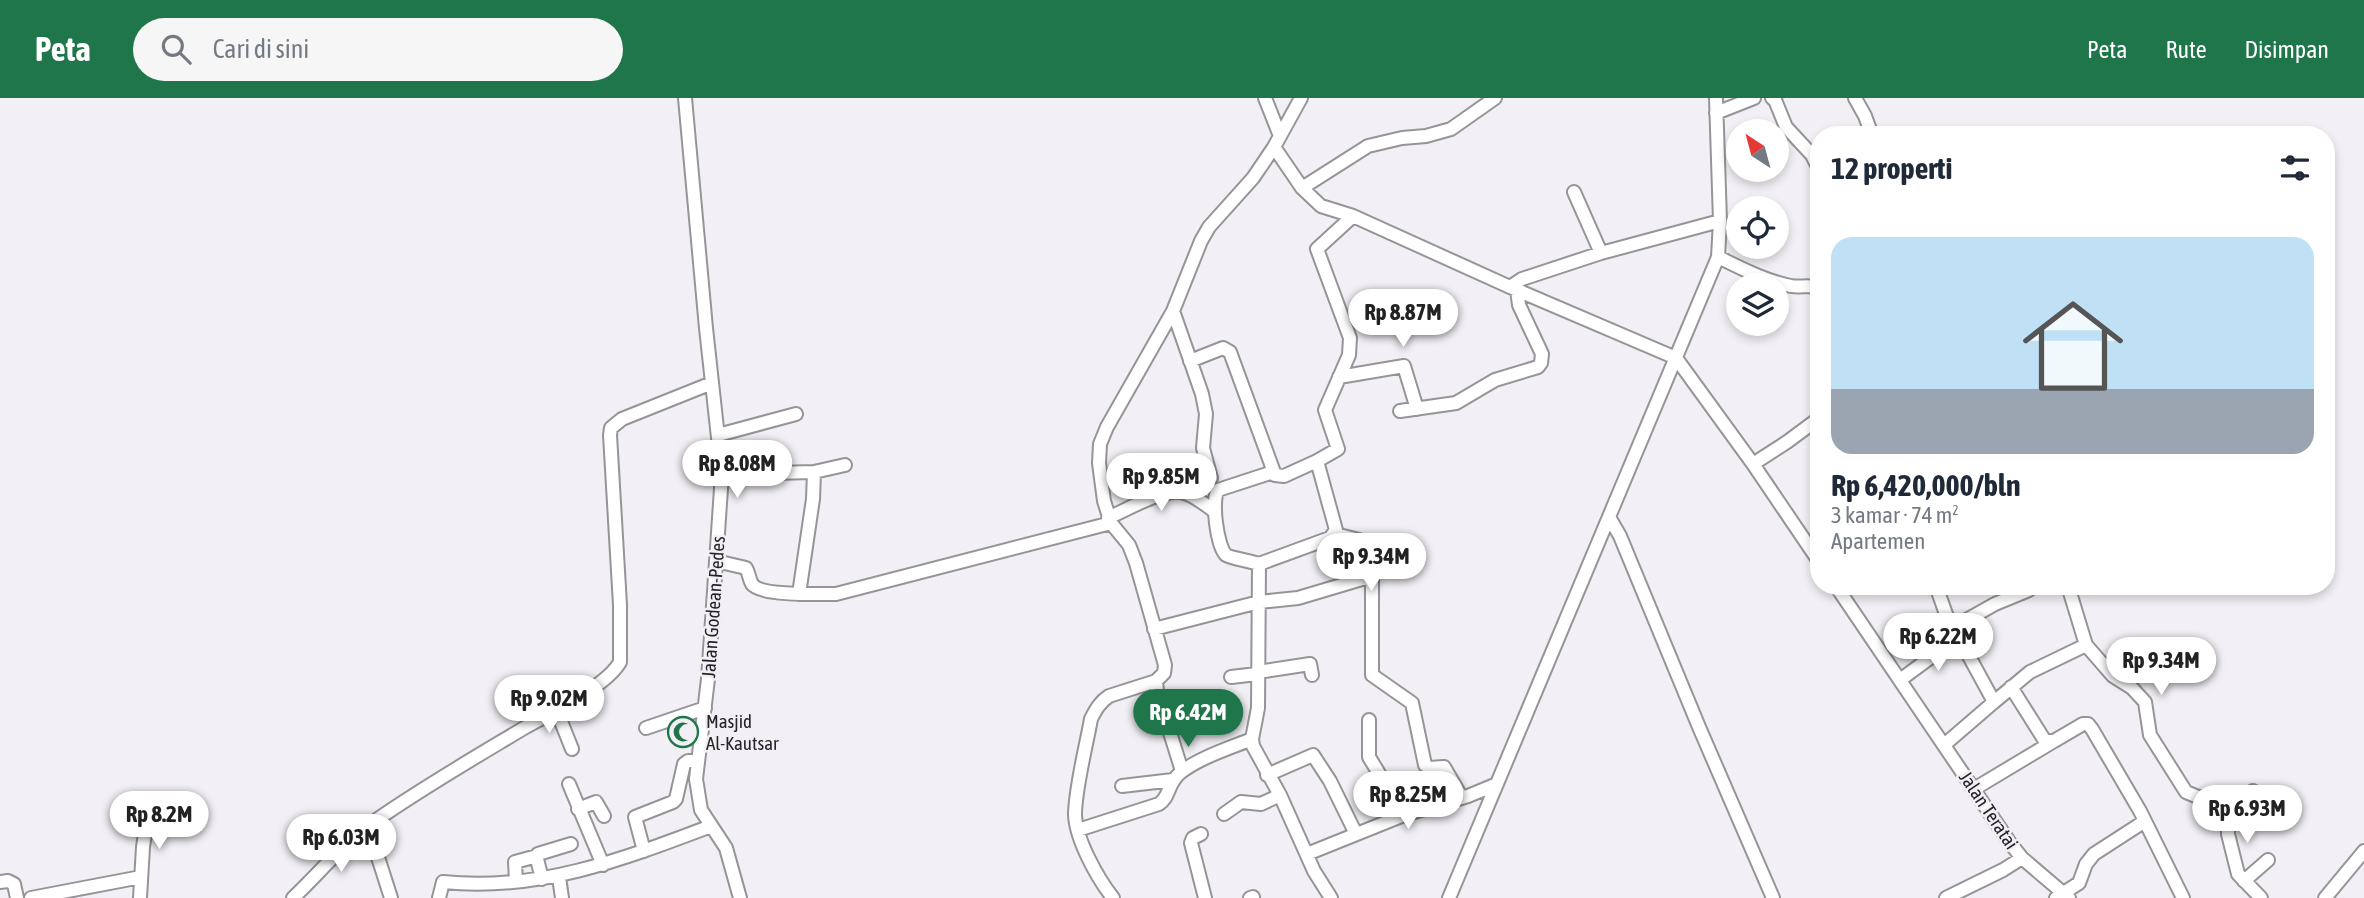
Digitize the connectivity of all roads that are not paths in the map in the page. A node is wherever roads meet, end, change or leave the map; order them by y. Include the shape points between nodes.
1 (685, 98) edge
2 (1265, 98) edge
3 (1301, 98) edge
4 (1495, 98) edge
5 (1716, 98) edge
6 (1754, 98) edge
7 (1772, 98) edge
8 (1855, 98) edge
9 (1716, 113) junction
10 (1868, 126) edge
11 (1277, 142) junction
12 (1810, 153) edge
13 (1302, 188) junction
14 (1574, 192) dead end
15 (1353, 216) junction
16 (1720, 221) junction
17 (1601, 253) junction
18 (1718, 257) junction
19 (1810, 286) edge
20 (1513, 288) junction
21 (1173, 312) junction
22 (1676, 358) junction
23 (1190, 361) junction
24 (1339, 377) junction
25 (712, 383) junction
26 (1417, 409) junction
27 (1400, 411) dead end
28 (796, 414) dead end
29 (1810, 425) edge
30 (718, 435) junction
31 (1317, 461) junction
32 (1754, 464) junction
33 (845, 465) dead end
34 (814, 472) junction
35 (1273, 472) junction
36 (722, 474) junction
37 (1211, 478) dead end
38 (1214, 511) junction
39 (1609, 517) junction
40 (1110, 521) junction
41 (1335, 534) junction
42 (1810, 548) edge
43 (716, 561) junction
44 (1259, 564) junction
45 (1372, 576) junction
46 (799, 594) junction
47 (1842, 595) edge
48 (1940, 595) edge
49 (2017, 595) edge
50 (2071, 595) edge
51 (1259, 602) junction
52 (1954, 627) junction
53 (1154, 629) junction
54 (1960, 640) junction
55 (2085, 645) junction
56 (1258, 673) junction
57 (1312, 675) dead end
58 (1231, 677) dead end
59 (1900, 680) junction
60 (1156, 681) junction
61 (2011, 687) junction
62 (1994, 702) junction
63 (705, 708) junction
64 (556, 709) junction
65 (1369, 720) dead end
66 (646, 728) dead end
67 (1252, 739) junction
68 (2054, 741) junction
69 (1944, 745) junction
70 (572, 749) dead end
71 (698, 761) junction
72 (1267, 775) junction
73 (1177, 776) junction
74 (569, 784) dead end
75 (1497, 784) junction
76 (1122, 786) dead end
77 (1974, 789) junction
78 (2253, 791) dead end
79 (1280, 795) junction
80 (1462, 798) junction
81 (150, 801) dead end
82 (579, 808) junction
83 (1224, 814) dead end
84 (1404, 815) junction
85 (604, 816) dead end
86 (2232, 816) junction
87 (2145, 821) junction
88 (712, 826) junction
89 (368, 827) junction
90 (1079, 831) junction
91 (1201, 834) dead end
92 (1356, 834) junction
93 (571, 844) dead end
94 (644, 851) junction
95 (2364, 851) edge
96 (1307, 854) junction
97 (537, 856) junction
98 (2022, 858) junction
99 (2268, 860) dead end
100 (603, 865) junction
101 (141, 877) junction
102 (559, 877) junction
103 (542, 879) junction
104 (516, 881) junction
105 (2244, 881) junction
106 (0, 883) edge
107 (492, 884) junction
108 (2063, 896) edge
109 (1451, 897) edge
110 (17, 898) edge
111 (31, 898) edge
112 (140, 898) edge
113 (293, 898) edge
114 (391, 898) edge
115 (439, 898) edge
116 (494, 898) edge
117 (562, 898) edge
118 (740, 898) edge
119 (1113, 898) edge
120 (1205, 898) edge
121 (1331, 898) edge
122 (1773, 898) edge
123 (1946, 898) edge
124 (2183, 898) edge
125 (2261, 898) edge
126 (2325, 898) edge

1 - 25 street, Jalan Godean-Pedes
2 - 11 street
3 - 11 street
4 - 13 street via 1451,129 1368,146
5 - 9 street
6 - 9 street
7 - 12 street via 1786,127
8 - 10 street
9 - 16 street
11 - 13 street
11 - 21 street via 1253,178 1209,227
13 - 15 street via 1321,206
14 - 17 street
15 - 20 street
15 - 24 street via 1317,249 1350,338 1349,355
16 - 17 street
16 - 18 street
17 - 20 street via 1522,279
18 - 19 street via 1762,278 1793,287
18 - 22 street
20 - 22 street
20 - 26 street via 1542,354 1541,363 1495,380 1457,403
21 - 23 street
21 - 40 street via 1100,444
22 - 32 street
22 - 39 street
23 - 35 street via 1223,348 1230,352
23 - 37 street via 1206,414 1203,448
24 - 26 street via 1404,366
24 - 31 street via 1325,410 1338,449
25 - 30 street, Jalan Godean-Pedes
25 - 64 street via 632,414 611,428 620,662 593,687
26 - 27 street
28 - 30 street
29 - 32 street
30 - 36 street, Jalan Godean-Pedes
31 - 35 street via 1284,475
31 - 41 street
32 - 42 street
33 - 34 street
34 - 36 street
34 - 46 street
35 - 38 street via 1218,490
36 - 43 street, Jalan Godean-Pedes
38 - 40 street via 1177,491
38 - 44 street via 1225,553
39 - 75 street
39 - 122 street
40 - 46 street via 836,594
40 - 53 street via 1133,554
41 - 44 street
41 - 45 street via 1359,540
43 - 46 street via 746,568 759,589
43 - 63 street, Jalan Godean-Pedes
44 - 51 street
45 - 51 street via 1298,598
45 - 80 street via 1372,675 1412,703 1424,765 1444,767
47 - 59 street, Jalan Teratai
48 - 52 street
49 - 52 street
50 - 55 street
51 - 53 street
51 - 56 street
52 - 54 street
53 - 60 street via 1165,665
54 - 59 street
54 - 62 street
55 - 61 street via 2030,672
55 - 86 street via 2145,702 2150,735 2186,792 2216,800
56 - 57 street via 1310,664
56 - 58 street
56 - 67 street
59 - 69 street, Jalan Teratai
60 - 73 street
60 - 90 street via 1110,696 1091,719 1076,806
61 - 62 street
61 - 68 street via 2040,735
62 - 69 street
63 - 66 street
63 - 71 street, Jalan Godean-Pedes
64 - 70 street
64 - 89 street
65 - 84 street via 1369,757
67 - 72 street
67 - 73 street
68 - 77 street
68 - 87 street via 2088,724
69 - 77 street, Jalan Teratai
71 - 88 street, Jalan Godean-Pedes via 701,810
71 - 94 street via 684,764 673,802 635,817
72 - 79 street
72 - 92 street via 1313,755
73 - 76 street
73 - 90 street via 1158,804
74 - 82 street
75 - 80 street
75 - 109 street
77 - 98 street, Jalan Teratai
78 - 86 street
79 - 83 street via 1261,804 1241,802
79 - 96 street
80 - 84 street
81 - 101 street
82 - 85 street via 596,802
82 - 100 street
84 - 92 street
86 - 105 street via 2228,834 2234,864
87 - 108 street via 2089,859 2079,883
87 - 124 street
88 - 94 street
88 - 118 street, Jalan Godean-Pedes via 728,854
89 - 113 street
89 - 114 street
90 - 119 street
91 - 120 street via 1191,843
92 - 96 street
93 - 97 street
94 - 100 street
95 - 126 street
96 - 121 street
97 - 103 street
97 - 104 street via 515,862
98 - 108 street, Jalan Teratai
98 - 123 street
99 - 105 street
100 - 102 street
101 - 111 street
101 - 112 street
102 - 103 street
102 - 117 street
103 - 104 street
104 - 107 street
105 - 125 street
106 - 110 street via 14,884
107 - 115 street via 471,885 444,876
107 - 116 street

